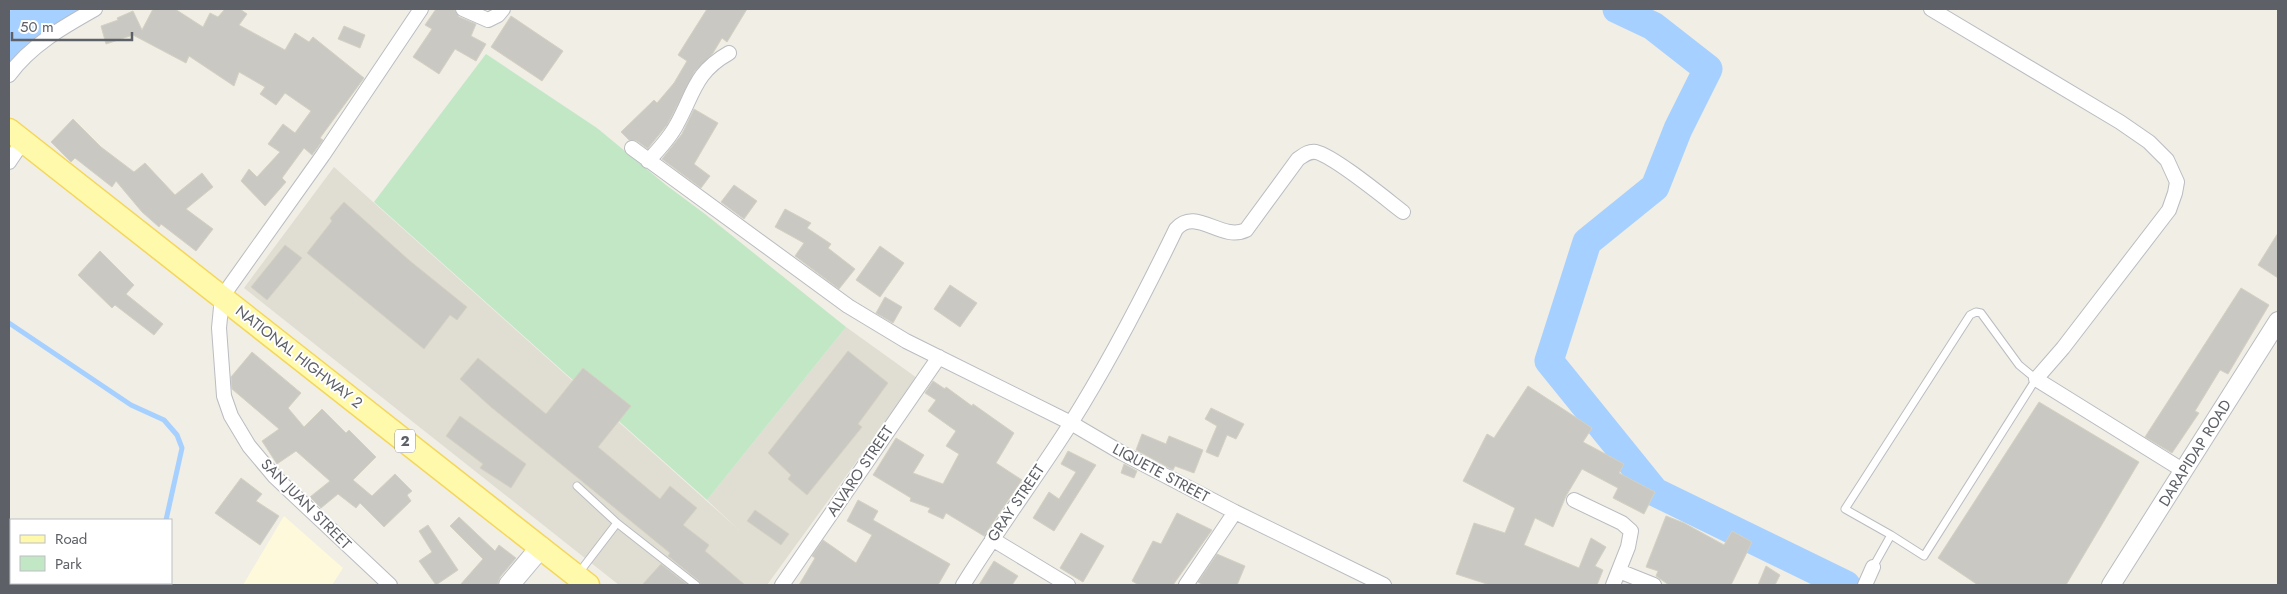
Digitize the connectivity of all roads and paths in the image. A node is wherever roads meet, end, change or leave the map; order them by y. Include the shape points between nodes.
1 (95, 9) edge
2 (421, 9) edge
3 (463, 9) edge
4 (503, 9) edge
5 (1931, 9) edge
6 (729, 53) dead end
7 (9, 75) edge
8 (16, 136) edge
9 (632, 148) dead end
10 (9, 162) edge
11 (648, 162) junction
12 (1403, 212) dead end
13 (222, 296) junction
14 (2278, 321) edge
15 (939, 357) junction
16 (2036, 379) junction
17 (1071, 423) junction
18 (2184, 471) junction
19 (577, 486) dead end
20 (1574, 500) dead end
21 (1235, 512) junction
22 (617, 523) junction
23 (1891, 535) junction
24 (992, 539) junction
25 (541, 547) junction
26 (1873, 567) joint
27 (1619, 572) junction
28 (1359, 580) edge
29 (582, 581) edge
30 (390, 585) edge
31 (509, 585) edge
32 (696, 585) edge
33 (782, 585) edge
34 (963, 585) edge
35 (1068, 585) edge
36 (1186, 585) edge
37 (1384, 585) edge
38 (1612, 585) edge
39 (1654, 585) edge
40 (1864, 585) edge
41 (2111, 585) edge

1 - 7 street via 43,40
2 - 13 street via 323,155
3 - 4 street via 488,20
5 - 16 street via 2149,142 2167,160 2177,182 2168,210
6 - 11 street via 700,76 677,125
8 - 10 street
8 - 13 main road, NATIONAL HIGHWAY 2 / 2
9 - 11 street, LIQUETE STREET
11 - 15 street, LIQUETE STREET via 848,306
12 - 17 street, GRAY STREET via 1338,164 1315,152 1298,159 1246,230 1234,234 1195,220 1182,222
13 - 25 main road, NATIONAL HIGHWAY 2 / 2
13 - 30 street, SAN JUAN STREET via 218,345 224,396 231,416 249,446 275,477
14 - 18 street, DARAPIDAP ROAD
15 - 17 street, LIQUETE STREET
15 - 33 street, ALVARO STREET
16 - 18 street
16 - 23 lane via 1924,556
16 - 23 lane via 2018,365 1981,313 1970,315 1845,508
17 - 21 street, LIQUETE STREET
17 - 24 street, GRAY STREET
18 - 41 street, DARAPIDAP ROAD
19 - 22 lane
20 - 27 street via 1622,523 1631,531
21 - 28 street, LIQUETE STREET
21 - 36 street
22 - 29 lane
22 - 32 lane
23 - 26 lane
24 - 34 street, GRAY STREET
24 - 35 street
25 - 29 main road, NATIONAL HIGHWAY 2 / 2
25 - 31 main road
26 - 40 street
27 - 38 street
27 - 39 street
28 - 37 street, LIQUETE STREET

